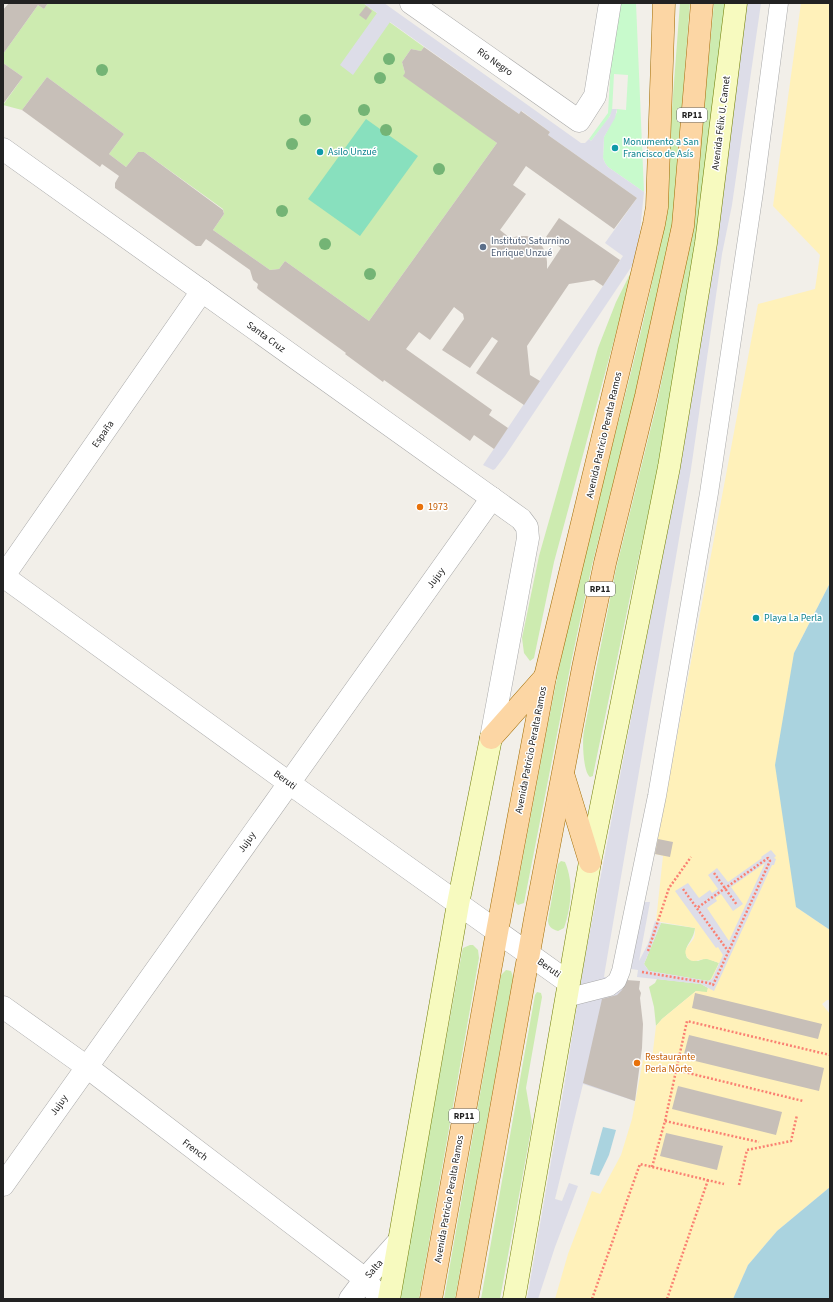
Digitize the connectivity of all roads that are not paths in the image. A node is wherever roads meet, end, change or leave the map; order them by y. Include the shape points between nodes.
1 (411, 3) edge
2 (610, 3) edge
3 (702, 3) edge
4 (736, 3) edge
5 (779, 3) edge
6 (663, 7) edge
7 (3, 149) edge
8 (202, 291) junction
9 (492, 498) junction
10 (3, 576) edge
11 (545, 677) junction
12 (491, 738) junction
13 (563, 776) junction
14 (289, 783) junction
15 (590, 862) junction
16 (458, 904) junction
17 (497, 932) junction
18 (529, 954) junction
19 (567, 990) junction
20 (3, 1007) edge
21 (87, 1067) junction
22 (3, 1185) edge
23 (399, 1241) junction
24 (365, 1278) junction
25 (350, 1299) edge
26 (382, 1299) edge
27 (389, 1299) edge
28 (431, 1299) edge
29 (467, 1299) edge
30 (514, 1299) edge

1 - 2 street, Río Negro via 579,121 595,96
3 - 13 main road, RP11 via 683,226 646,396 605,564
4 - 15 main road, Avenida Félix U. Camet via 706,243 669,467
5 - 19 street via 753,200 709,493 657,796 621,971 616,982 609,988
6 - 11 main road, Avenida Patricio Peralta Ramos / RP11 via 656,207 651,238
7 - 8 street, Santa Cruz
8 - 9 street, Santa Cruz
8 - 10 street, España
9 - 12 street, Santa Cruz via 521,519 527,527 528,538
9 - 14 street, Jujuy
10 - 14 street, Beruti
11 - 12 main road
11 - 17 main road, Avenida Patricio Peralta Ramos / RP11
12 - 16 main road
13 - 15 main road
13 - 18 main road, RP11
14 - 16 street, Beruti
14 - 21 street, Jujuy
15 - 19 main road
16 - 17 street, Beruti
16 - 23 main road
17 - 18 street, Beruti
17 - 28 main road, Avenida Patricio Peralta Ramos / RP11
18 - 19 street, Beruti
18 - 29 main road, RP11
19 - 30 main road
20 - 21 street, French
21 - 22 street, Jujuy
21 - 24 street, French
23 - 24 street, Salta
23 - 27 main road
24 - 25 street, Salta
24 - 26 street, French

